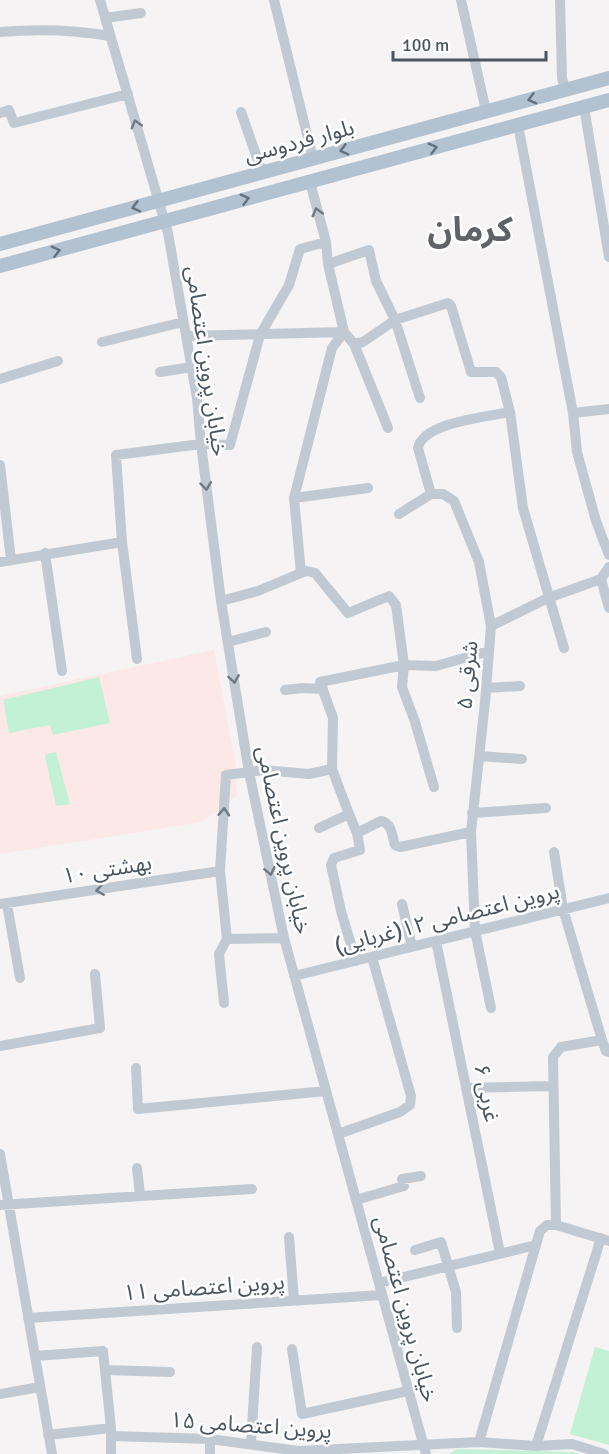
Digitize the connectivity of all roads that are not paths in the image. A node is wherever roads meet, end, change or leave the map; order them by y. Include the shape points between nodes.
1 (100, 0) edge
2 (274, 0) edge
3 (460, 0) edge
4 (560, 0) edge
5 (141, 14) dead end
6 (105, 18) junction
7 (0, 32) edge
8 (111, 36) junction
9 (609, 78) edge
10 (565, 90) junction
11 (128, 94) junction
12 (609, 100) edge
13 (584, 107) junction
14 (486, 111) junction
15 (241, 112) dead end
16 (0, 113) edge
17 (518, 125) junction
18 (491, 132) junction
19 (313, 159) junction
20 (262, 172) junction
21 (310, 182) junction
22 (158, 201) junction
23 (165, 221) junction
24 (326, 242) junction
25 (0, 244) edge
26 (609, 256) edge
27 (328, 264) junction
28 (0, 266) edge
29 (395, 320) junction
30 (183, 322) junction
31 (344, 332) junction
32 (187, 336) junction
33 (260, 336) junction
34 (102, 342) dead end
35 (354, 344) junction
36 (58, 361) dead end
37 (192, 367) junction
38 (160, 372) dead end
39 (0, 379) edge
40 (420, 399) dead end
41 (609, 409) edge
42 (510, 412) junction
43 (573, 414) junction
44 (388, 428) dead end
45 (201, 444) junction
46 (0, 465) edge
47 (369, 488) dead end
48 (430, 494) junction
49 (294, 498) junction
50 (399, 514) dead end
51 (122, 542) junction
52 (45, 553) junction
53 (609, 555) edge
54 (5, 561) edge
55 (609, 567) edge
56 (301, 573) junction
57 (601, 579) junction
58 (548, 598) junction
59 (221, 601) junction
60 (609, 608) edge
61 (490, 626) junction
62 (266, 632) dead end
63 (228, 642) junction
64 (564, 648) dead end
65 (489, 651) junction
66 (137, 659) dead end
67 (404, 665) junction
68 (62, 671) dead end
69 (520, 686) dead end
70 (486, 688) junction
71 (323, 689) junction
72 (285, 690) dead end
73 (479, 756) junction
74 (522, 759) dead end
75 (333, 770) junction
76 (249, 772) junction
77 (434, 787) dead end
78 (546, 808) dead end
79 (472, 813) junction
80 (349, 814) junction
81 (319, 828) dead end
82 (471, 832) junction
83 (357, 833) junction
84 (554, 852) dead end
85 (220, 871) junction
86 (609, 898) edge
87 (3, 904) edge
88 (402, 904) dead end
89 (563, 909) junction
90 (474, 931) junction
91 (284, 938) junction
92 (227, 939) junction
93 (436, 941) junction
94 (412, 947) junction
95 (372, 957) junction
96 (356, 961) junction
97 (95, 974) dead end
98 (294, 976) junction
99 (20, 978) dead end
100 (224, 1003) dead end
101 (491, 1008) dead end
102 (602, 1040) junction
103 (0, 1047) edge
104 (609, 1052) edge
105 (136, 1068) dead end
106 (553, 1086) junction
107 (466, 1088) junction
108 (326, 1091) junction
109 (338, 1134) junction
110 (0, 1154) edge
111 (137, 1168) dead end
112 (421, 1176) dead end
113 (252, 1189) dead end
114 (140, 1195) junction
115 (356, 1200) junction
116 (4, 1204) edge
117 (556, 1225) junction
118 (290, 1237) dead end
119 (605, 1239) edge
120 (536, 1245) junction
121 (416, 1250) dead end
122 (500, 1253) junction
123 (448, 1266) junction
124 (379, 1283) junction
125 (382, 1295) junction
126 (294, 1300) junction
127 (28, 1318) junction
128 (457, 1328) dead end
129 (257, 1347) dead end
130 (292, 1349) dead end
131 (35, 1356) junction
132 (105, 1370) junction
133 (170, 1372) dead end
134 (40, 1387) junction
135 (408, 1391) junction
136 (0, 1394) edge
137 (111, 1432) junction
138 (48, 1435) junction
139 (210, 1439) junction
140 (479, 1442) junction
141 (251, 1443) junction
142 (536, 1446) junction
143 (425, 1450) edge
144 (334, 1453) edge
145 (52, 1454) edge
146 (111, 1454) edge
147 (210, 1454) edge
148 (604, 1454) edge

1 - 6 street, خیابان پروین اعتصامی
2 - 19 street
3 - 14 street
4 - 10 street
5 - 6 street
6 - 8 street, خیابان پروین اعتصامی
7 - 8 street
8 - 11 street, خیابان پروین اعتصامی
9 - 10 main road, بلوار فردوسی
10 -> 14 main road, بلوار فردوسی
11 - 16 street via 15,123 9,110
22 -> 11 street, خیابان پروین اعتصامی
12 - 13 main road, بلوار فردوسی
13 - 17 main road, بلوار فردوسی
13 - 26 street
14 - 18 main road
14 -> 19 main road, بلوار فردوسی
15 - 20 street
17 - 18 main road, بلوار فردوسی
17 - 43 street
21 -> 18 main road, بلوار فردوسی
19 - 20 main road, بلوار فردوسی
20 - 22 main road, بلوار فردوسی
23 -> 21 main road, بلوار فردوسی
24 -> 21 street
22 - 23 street, خیابان پروین اعتصامی
22 -> 25 main road, بلوار فردوسی
28 -> 23 main road, بلوار فردوسی
23 - 30 street, خیابان پروین اعتصامی
24 - 27 street
24 - 33 street via 300,249 289,285
27 - 29 street via 369,250 376,281
27 - 31 street
29 - 35 street
29 - 40 street
29 - 42 street via 448,303 471,372 496,372 501,377
30 - 32 street, خیابان پروین اعتصامی
30 - 34 street
31 - 33 street
31 - 35 street
31 - 49 street via 332,348
32 - 33 street
32 - 37 street, خیابان پروین اعتصامی
33 - 45 street via 230,445
35 - 44 street
36 - 39 street
37 - 38 street
37 - 45 street, خیابان پروین اعتصامی
41 - 43 street
42 - 48 street via 432,429 424,435 418,448
42 - 58 street via 523,508
43 - 53 street via 577,452
45 - 51 street via 116,454
45 -> 59 street, خیابان پروین اعتصامی
46 - 54 street
47 - 49 street
48 - 50 street
48 - 61 street, شرقی ۵ via 442,494 454,501 479,562
49 - 56 street
51 - 52 street
51 - 66 street
52 - 54 street
52 - 68 street
55 - 57 street
56 - 59 street
56 - 67 street via 315,573 348,613 390,596 396,605
57 - 58 street
57 - 60 street
58 - 61 street
58 - 64 street
59 - 63 street, خیابان پروین اعتصامی
61 - 65 street, شرقی ۵
62 - 63 street
63 -> 76 street, خیابان پروین اعتصامی
65 - 67 street via 436,666
65 - 70 street, شرقی ۵
67 - 71 street via 320,682
67 - 77 street via 402,687
69 - 70 street
70 - 73 street, شرقی ۵
71 - 72 street
71 - 75 street via 333,718
73 - 74 street
73 - 79 street, شرقی ۵
75 - 76 street via 309,774
75 - 80 street
85 -> 76 street via 226,775
76 -> 91 street, خیابان پروین اعتصامی
78 - 79 street
79 - 82 street, شرقی ۵
80 - 81 street
80 - 83 street
82 - 83 street via 404,847 395,845 385,821
82 - 90 street, شرقی ۵
83 - 96 street via 360,850 332,861
84 - 89 street
85 -> 87 street, بهشتی ۱۰
85 - 92 street
86 - 89 street, پروین اعتصامی ۱۲(غربایی)
87 - 99 street
88 - 94 street
89 - 90 street, پروین اعتصامی ۱۲(غربایی)
89 - 102 street
90 - 93 street, پروین اعتصامی ۱۲(غربایی)
90 - 101 street, شرقی ۵
91 - 92 street
91 - 98 street, خیابان پروین اعتصامی
92 - 100 street via 219,954
93 - 94 street, پروین اعتصامی ۱۲(غربایی)
93 - 107 street, غربی ۶
94 - 95 street, پروین اعتصامی ۱۲(غربایی)
95 - 96 street, پروین اعتصامی ۱۲(غربایی)
95 - 109 street via 411,1096 410,1105
96 - 98 street, پروین اعتصامی ۱۲(غربایی)
97 - 103 street via 100,1028
98 - 108 street, خیابان پروین اعتصامی
102 - 104 street
102 - 106 street via 556,1051
105 - 108 street via 138,1109
106 - 107 street
106 - 117 street
107 - 122 street, غربی ۶
108 - 109 street, خیابان پروین اعتصامی
109 - 115 street, خیابان پروین اعتصامی
110 - 116 street
111 - 114 street
112 - 115 street via 402,1179 404,1186
113 - 114 street
114 - 116 street
115 - 124 street, خیابان پروین اعتصامی
116 - 127 street
117 - 119 street
117 - 120 street via 547,1225 540,1231
118 - 126 street
119 - 142 street
120 - 122 street
120 - 140 street
121 - 123 street via 441,1242
122 - 123 street
123 - 124 street
123 - 128 street via 456,1292
124 - 125 street, خیابان پروین اعتصامی
125 - 126 street, پروین اعتصامی ۱۱
125 - 135 street, خیابان پروین اعتصامی
126 - 127 street, پروین اعتصامی ۱۱
127 - 131 street
129 - 141 street
130 - 135 street via 302,1414
131 - 132 street via 103,1351
131 - 134 street
132 - 133 street
132 - 137 street
134 - 136 street
134 - 138 street
135 - 143 street, خیابان پروین اعتصامی
137 - 138 street, پروین اعتصامی ۱۵
137 - 139 street, پروین اعتصامی ۱۵
137 - 146 street
138 - 145 street
139 - 141 street, پروین اعتصامی ۱۵
139 - 147 street
140 - 142 street, پروین اعتصامی ۱۵
140 - 143 street, پروین اعتصامی ۱۵
141 - 144 street, پروین اعتصامی ۱۵ via 299,1452
142 - 148 street, پروین اعتصامی ۱۵ via 572,1444
143 - 144 street, پروین اعتصامی ۱۵

